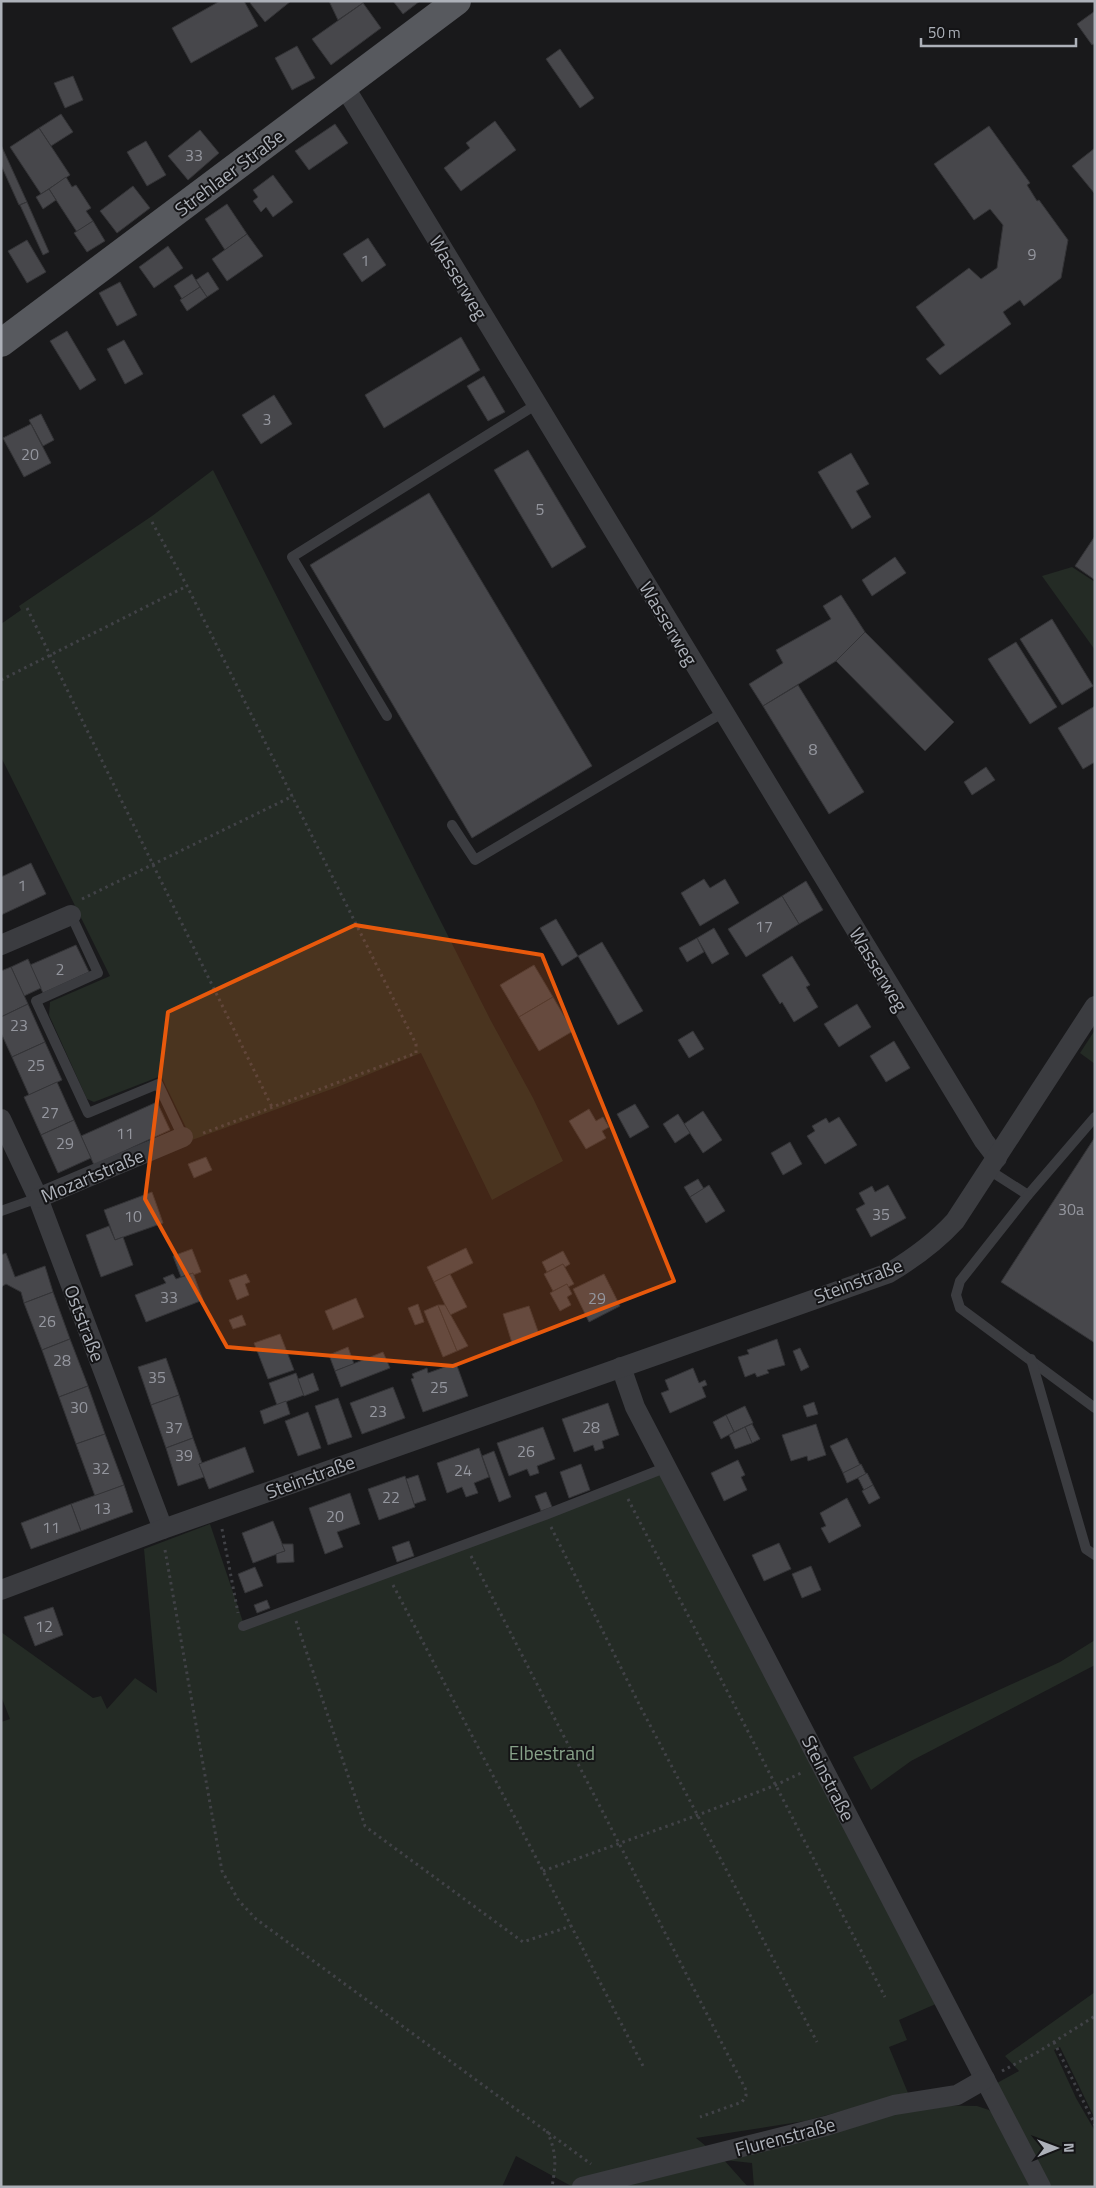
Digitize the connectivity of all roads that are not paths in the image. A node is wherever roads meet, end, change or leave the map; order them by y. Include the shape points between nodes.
1 (457, 1) edge
2 (344, 86) junction
3 (1, 343) edge
4 (537, 404) junction
5 (724, 712) junction
6 (387, 716) dead end
7 (452, 824) dead end
8 (71, 915) joint
9 (1, 945) edge
10 (1095, 1006) edge
11 (1095, 1117) edge
12 (1, 1119) edge
13 (183, 1137) joint
14 (993, 1164) junction
15 (1028, 1195) junction
16 (38, 1198) junction
17 (1, 1211) edge
18 (1031, 1359) junction
19 (621, 1367) junction
20 (1095, 1408) edge
21 (667, 1467) junction
22 (163, 1529) junction
23 (1095, 1555) edge
24 (1, 1590) edge
25 (243, 1626) road end
26 (985, 2078) junction
27 (582, 2187) edge
28 (1041, 2187) edge

1 - 2 main road, Strehlaer Straße
2 - 3 main road, Strehlaer Straße
2 - 4 street, Wasserweg
4 - 5 street, Wasserweg
4 - 6 lane via 292,557
5 - 7 lane via 475,860
5 - 14 street, Wasserweg via 984,1141
8 - 9 street
8 - 13 lane via 98,973 36,1002 88,1113 158,1084
10 - 14 street, Steinstraße
11 - 15 lane
12 - 16 street, Oststraße
13 - 16 street, Mozartstraße
14 - 15 lane
14 - 19 street, Steinstraße via 955,1222 938,1240 889,1273
15 - 18 lane via 960,1281 956,1295 960,1308
16 - 17 lane, Mozartstraße
16 - 22 street, Oststraße
18 - 20 lane
18 - 23 lane via 1086,1549
19 - 21 street, Steinstraße via 635,1407
19 - 22 street, Steinstraße
21 - 25 lane
21 - 26 street, Steinstraße
22 - 24 street, Steinstraße
26 - 27 street, Flurenstraße via 957,2096 894,2105 826,2126
26 - 28 street, Steinstraße

